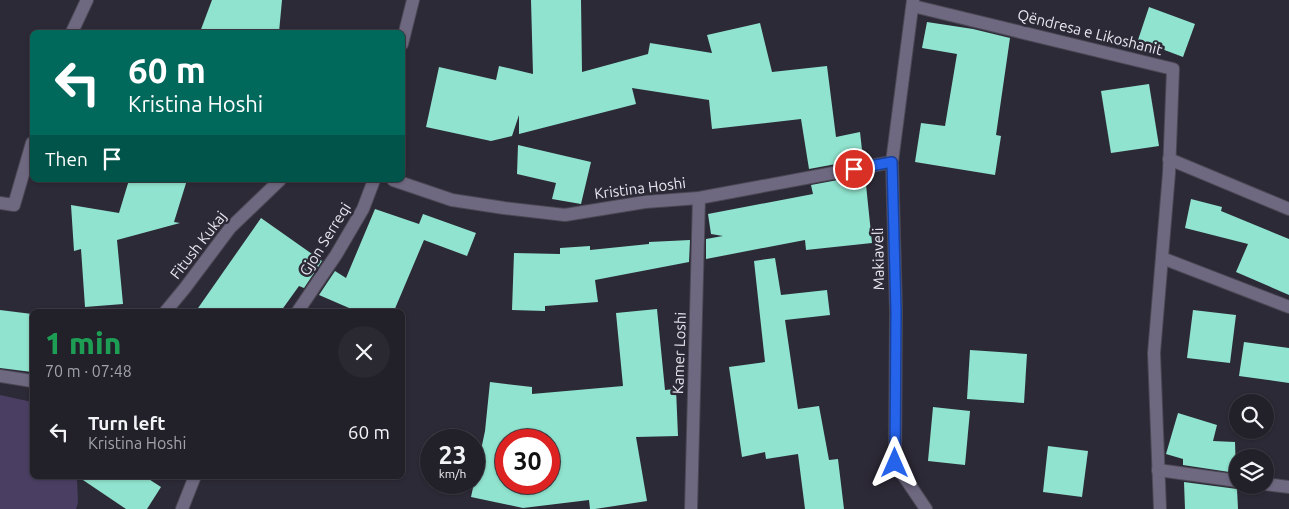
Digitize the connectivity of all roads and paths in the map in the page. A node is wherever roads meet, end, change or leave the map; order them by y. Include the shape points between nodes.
1 (87, 0) edge
2 (413, 0) edge
3 (913, 3) edge
4 (73, 30) edge
5 (405, 32) edge
6 (30, 150) edge
7 (1169, 159) junction
8 (892, 162) junction
9 (278, 182) edge
10 (373, 182) edge
11 (399, 182) edge
12 (699, 198) junction
13 (0, 203) edge
14 (1289, 209) edge
15 (1162, 258) junction
16 (1289, 307) edge
17 (168, 309) edge
18 (299, 309) edge
19 (0, 376) edge
20 (30, 381) edge
21 (1158, 470) junction
22 (194, 479) edge
23 (1229, 480) edge
24 (1274, 485) edge
25 (1289, 487) edge
26 (182, 509) edge
27 (690, 509) edge
28 (926, 509) edge
29 (1160, 509) edge

1 - 4 street
2 - 5 street
3 - 7 street, Qëndresa e Likoshanit via 1173,69
3 - 8 street, Makiaveli
6 - 13 street via 14,205
7 - 14 street
7 - 15 street, Qëndresa e Likoshanit
8 - 12 street, Kristina Hoshi
8 - 28 street, Makiaveli via 896,311 895,463
9 - 17 street, Fitush Kukaj via 230,228
10 - 18 street, Gjon Serreqi via 363,209
11 - 12 street, Kristina Hoshi via 452,200 565,215 645,202
12 - 27 street, Kamer Loshi
15 - 16 street
15 - 21 street, Qëndresa e Likoshanit via 1154,353
19 - 20 street
21 - 23 street
21 - 29 street, Qëndresa e Likoshanit
22 - 26 street
24 - 25 street

